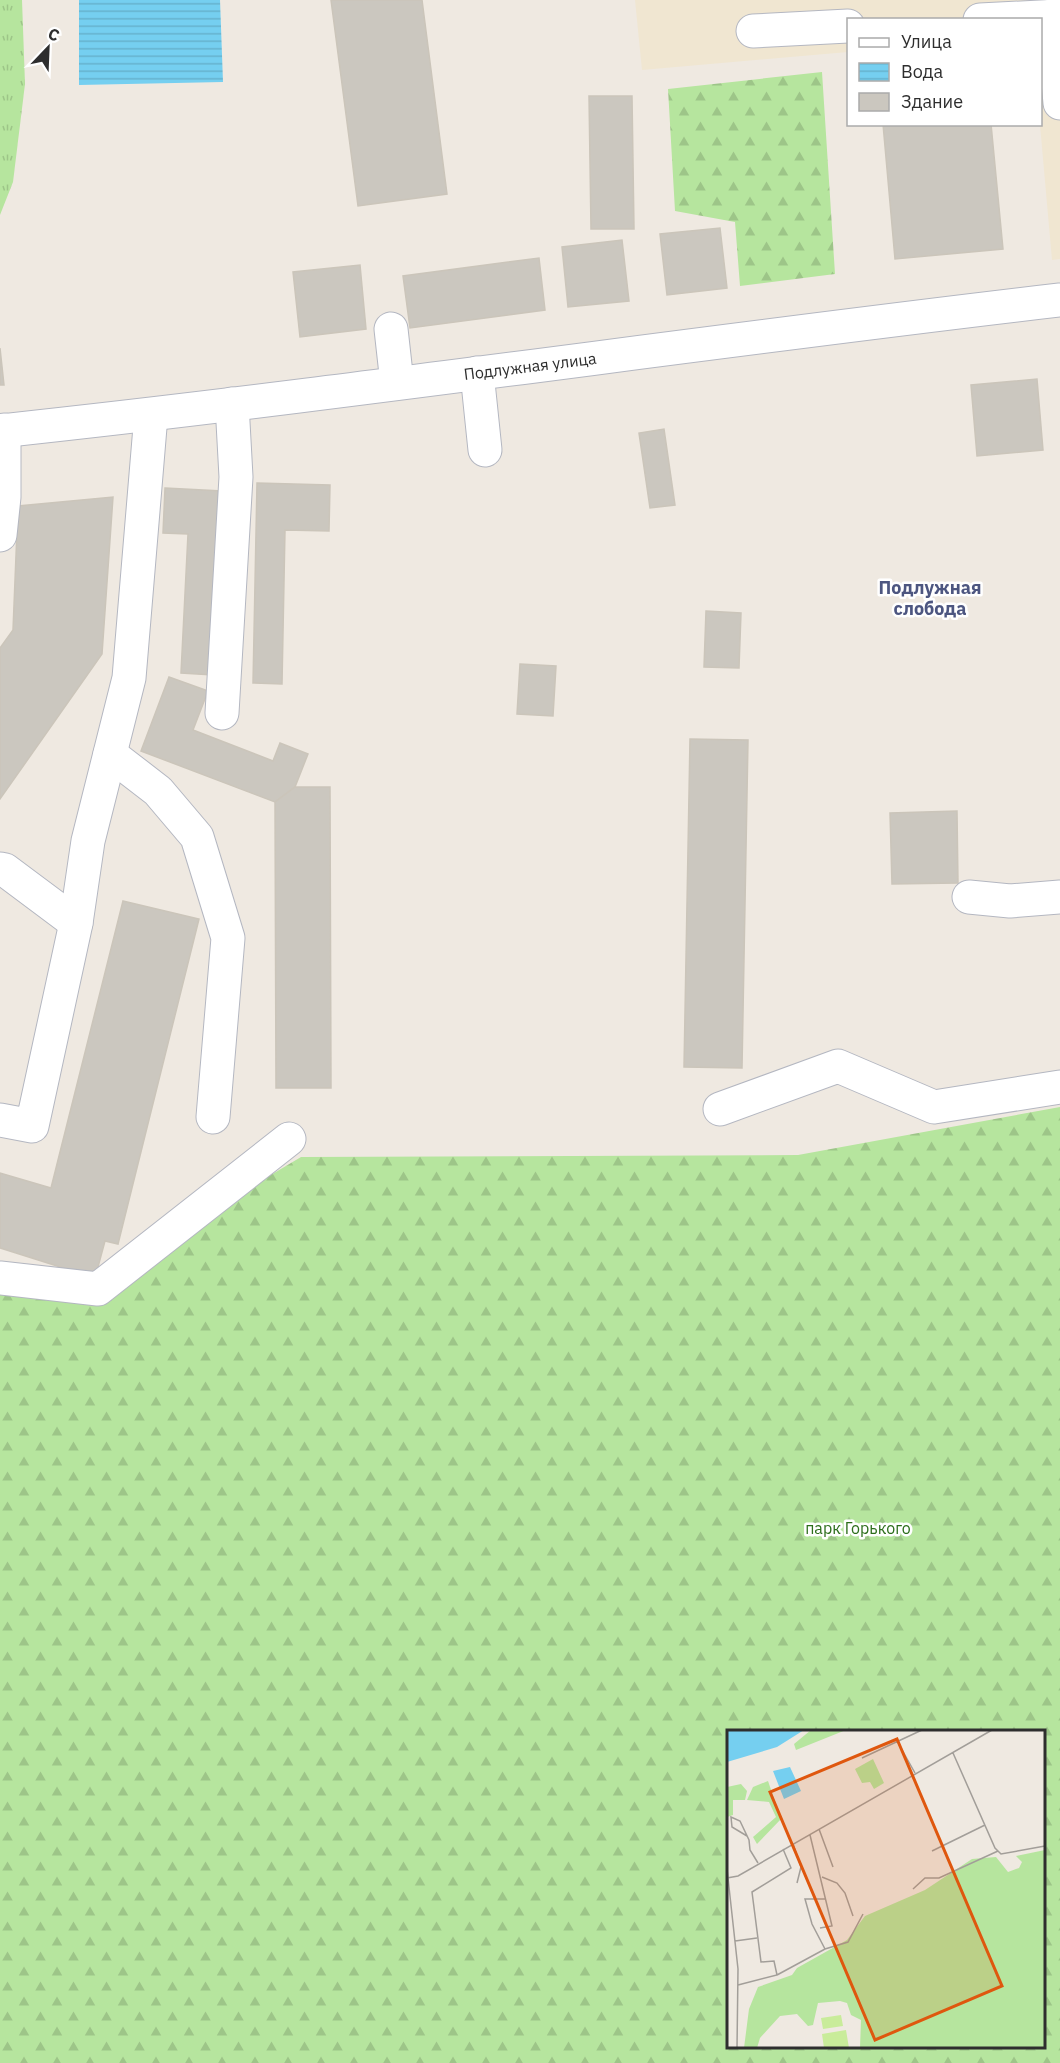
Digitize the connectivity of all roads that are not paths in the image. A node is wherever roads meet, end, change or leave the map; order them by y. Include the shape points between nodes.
1 (1056, 16) edge
2 (1018, 18) edge
3 (847, 26) edge
4 (753, 31) dead end
5 (1060, 104) edge
6 (1060, 300) edge
7 (391, 329) dead end
8 (477, 373) junction
9 (397, 383) junction
10 (232, 404) junction
11 (150, 414) junction
12 (2, 431) edge
13 (485, 450) dead end
14 (0, 535) edge
15 (222, 713) dead end
16 (110, 754) junction
17 (0, 869) edge
18 (969, 897) dead end
19 (1060, 897) edge
20 (76, 923) junction
21 (1060, 1088) edge
22 (720, 1109) dead end
23 (213, 1117) dead end
24 (0, 1120) edge
25 (289, 1138) dead end
26 (0, 1278) edge

1 - 2 street
1 - 5 street
3 - 4 street
6 - 8 street, Подлужная улица
7 - 9 street
8 - 9 street, Подлужная улица
8 - 13 street
9 - 10 street, Подлужная улица
10 - 11 street, Подлужная улица
10 - 15 street via 236,477
11 - 12 street, Подлужная улица
11 - 16 street via 129,678
12 - 14 street via 4,497
16 - 20 street via 88,841
16 - 23 street via 158,791 197,837 228,938
17 - 20 street
18 - 19 street via 1010,901
20 - 24 street via 32,1126
21 - 22 street via 933,1107 838,1066
25 - 26 street via 98,1289

